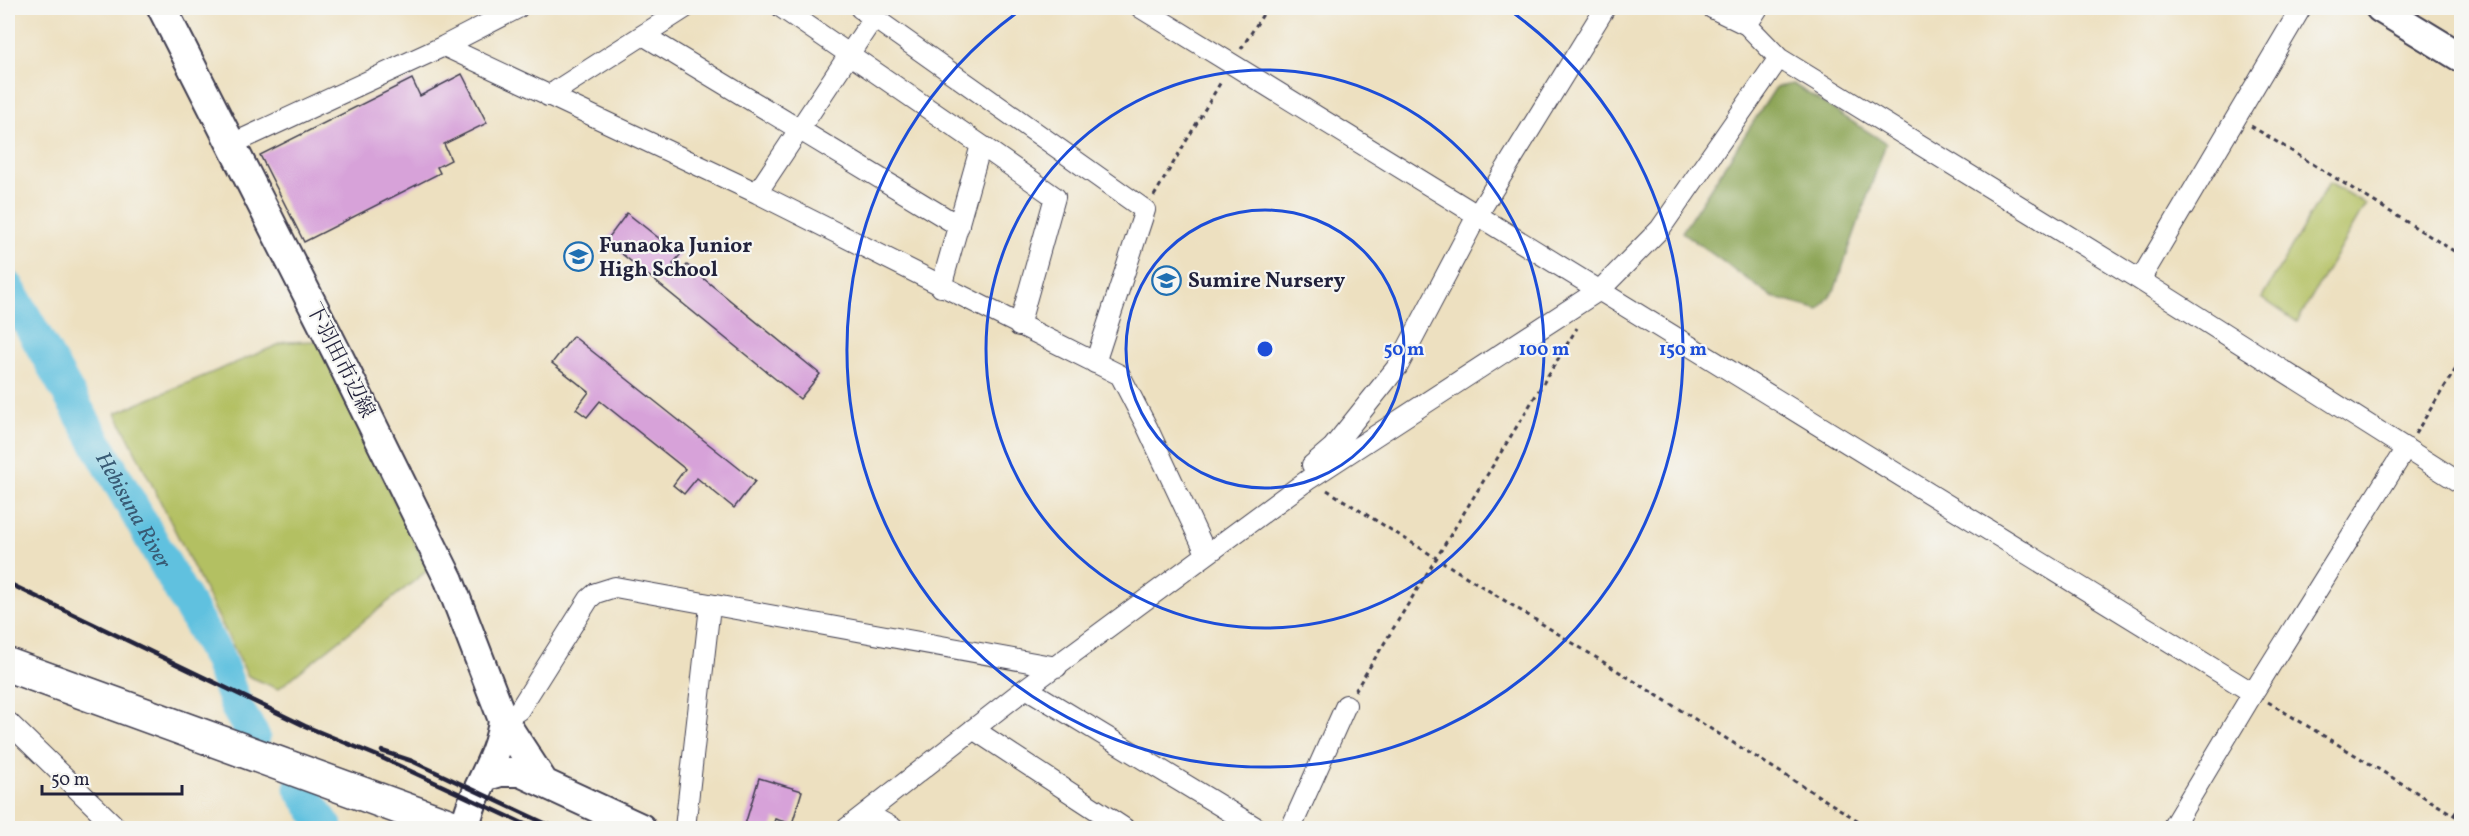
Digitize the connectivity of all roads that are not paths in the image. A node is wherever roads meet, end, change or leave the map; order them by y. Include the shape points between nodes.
1 (162, 8) edge
2 (518, 8) edge
3 (685, 8) edge
4 (782, 8) edge
5 (1141, 8) edge
6 (1605, 8) edge
7 (1712, 8) edge
8 (1758, 8) edge
9 (2301, 8) edge
10 (2380, 8) edge
11 (867, 12) edge
12 (1747, 26) junction
13 (643, 35) junction
14 (444, 46) junction
15 (850, 53) junction
16 (1779, 58) junction
17 (2462, 58) edge
18 (548, 96) junction
19 (799, 130) junction
20 (232, 144) junction
21 (981, 145) junction
22 (757, 193) junction
23 (1478, 214) junction
24 (959, 226) junction
25 (2139, 280) junction
26 (941, 287) junction
27 (1601, 289) junction
28 (1019, 326) junction
29 (1095, 363) junction
30 (2406, 448) junction
31 (1309, 479) junction
32 (2462, 484) edge
33 (1206, 553) junction
34 (710, 606) junction
35 (8, 665) edge
36 (1057, 667) junction
37 (1026, 688) junction
38 (2253, 693) junction
39 (1346, 705) road end
40 (503, 720) junction
41 (8, 722) edge
42 (974, 729) junction
43 (487, 776) junction
44 (544, 783) junction
45 (866, 813) junction
46 (117, 828) edge
47 (456, 828) edge
48 (465, 828) edge
49 (641, 828) edge
50 (685, 828) edge
51 (847, 828) edge
52 (893, 828) edge
53 (1124, 828) edge
54 (1257, 828) edge
55 (1291, 828) edge
56 (2172, 828) edge

1 - 20 main road, 下羽田市辺線
2 - 14 street
3 - 13 street
4 - 15 street
5 - 23 street
6 - 23 street
7 - 12 street
8 - 12 street
9 - 25 street
10 - 17 main road
11 - 15 street
11 - 29 street via 1145,210
12 - 16 street
13 - 18 street
13 - 19 street
14 - 18 street
14 - 20 street
15 - 19 street
15 - 21 street
16 - 25 street
16 - 27 street via 1660,229
18 - 22 street
19 - 22 street
19 - 24 street
20 - 40 main road, 下羽田市辺線 via 449,580
21 - 24 street
21 - 28 street via 1055,196
22 - 26 street
23 - 27 street
23 - 31 street via 1398,366 1333,447 1311,465
24 - 26 street
25 - 30 street
26 - 28 street
27 - 31 street
27 - 38 street
28 - 29 street
29 - 33 street via 1120,375
30 - 32 street
30 - 38 street
31 - 33 street
33 - 36 street
34 - 36 street
34 - 40 street via 615,587 596,593 519,710
34 - 50 street
35 - 47 highway
36 - 37 street
37 - 42 street
37 - 54 street
38 - 56 street
39 - 55 street
40 - 43 main road via 501,738
40 - 44 main road, 下羽田市辺線
41 - 46 street
42 - 45 street
42 - 53 street
43 - 44 main road via 520,772
43 - 48 main road via 468,812
44 - 49 main road
45 - 51 street
45 - 52 street

